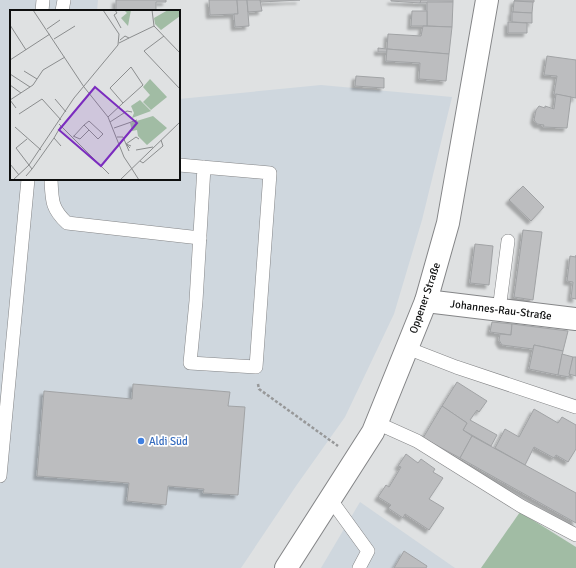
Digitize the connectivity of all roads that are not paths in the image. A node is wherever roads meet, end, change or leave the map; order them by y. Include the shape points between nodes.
1 (43, 0) edge
2 (64, 0) edge
3 (487, 0) edge
4 (42, 10) edge
5 (62, 10) edge
6 (180, 165) edge
7 (204, 167) junction
8 (28, 180) edge
9 (52, 180) edge
10 (200, 238) junction
11 (508, 241) dead end
12 (426, 301) junction
13 (499, 310) junction
14 (576, 319) edge
15 (407, 348) junction
16 (576, 406) edge
17 (377, 423) junction
18 (0, 476) edge
19 (331, 500) junction
20 (576, 535) edge
21 (286, 568) edge
22 (359, 568) edge

1 - 4 lane
2 - 5 lane
3 - 12 street, Oppener Straße via 448,223
6 - 7 lane
7 - 10 lane
7 - 10 lane via 270,173 256,367 190,363
8 - 18 lane
9 - 10 lane via 52,200 57,214 66,224
11 - 13 lane
12 - 13 street, Johannes-Rau-Straße
12 - 15 street, Oppener Straße
13 - 14 street, Johannes-Rau-Straße
15 - 16 lane via 456,367
15 - 17 street, Oppener Straße
17 - 19 street, Oppener Straße
17 - 20 lane via 417,441 521,506
19 - 21 street, Oppener Straße
19 - 22 lane via 368,551

